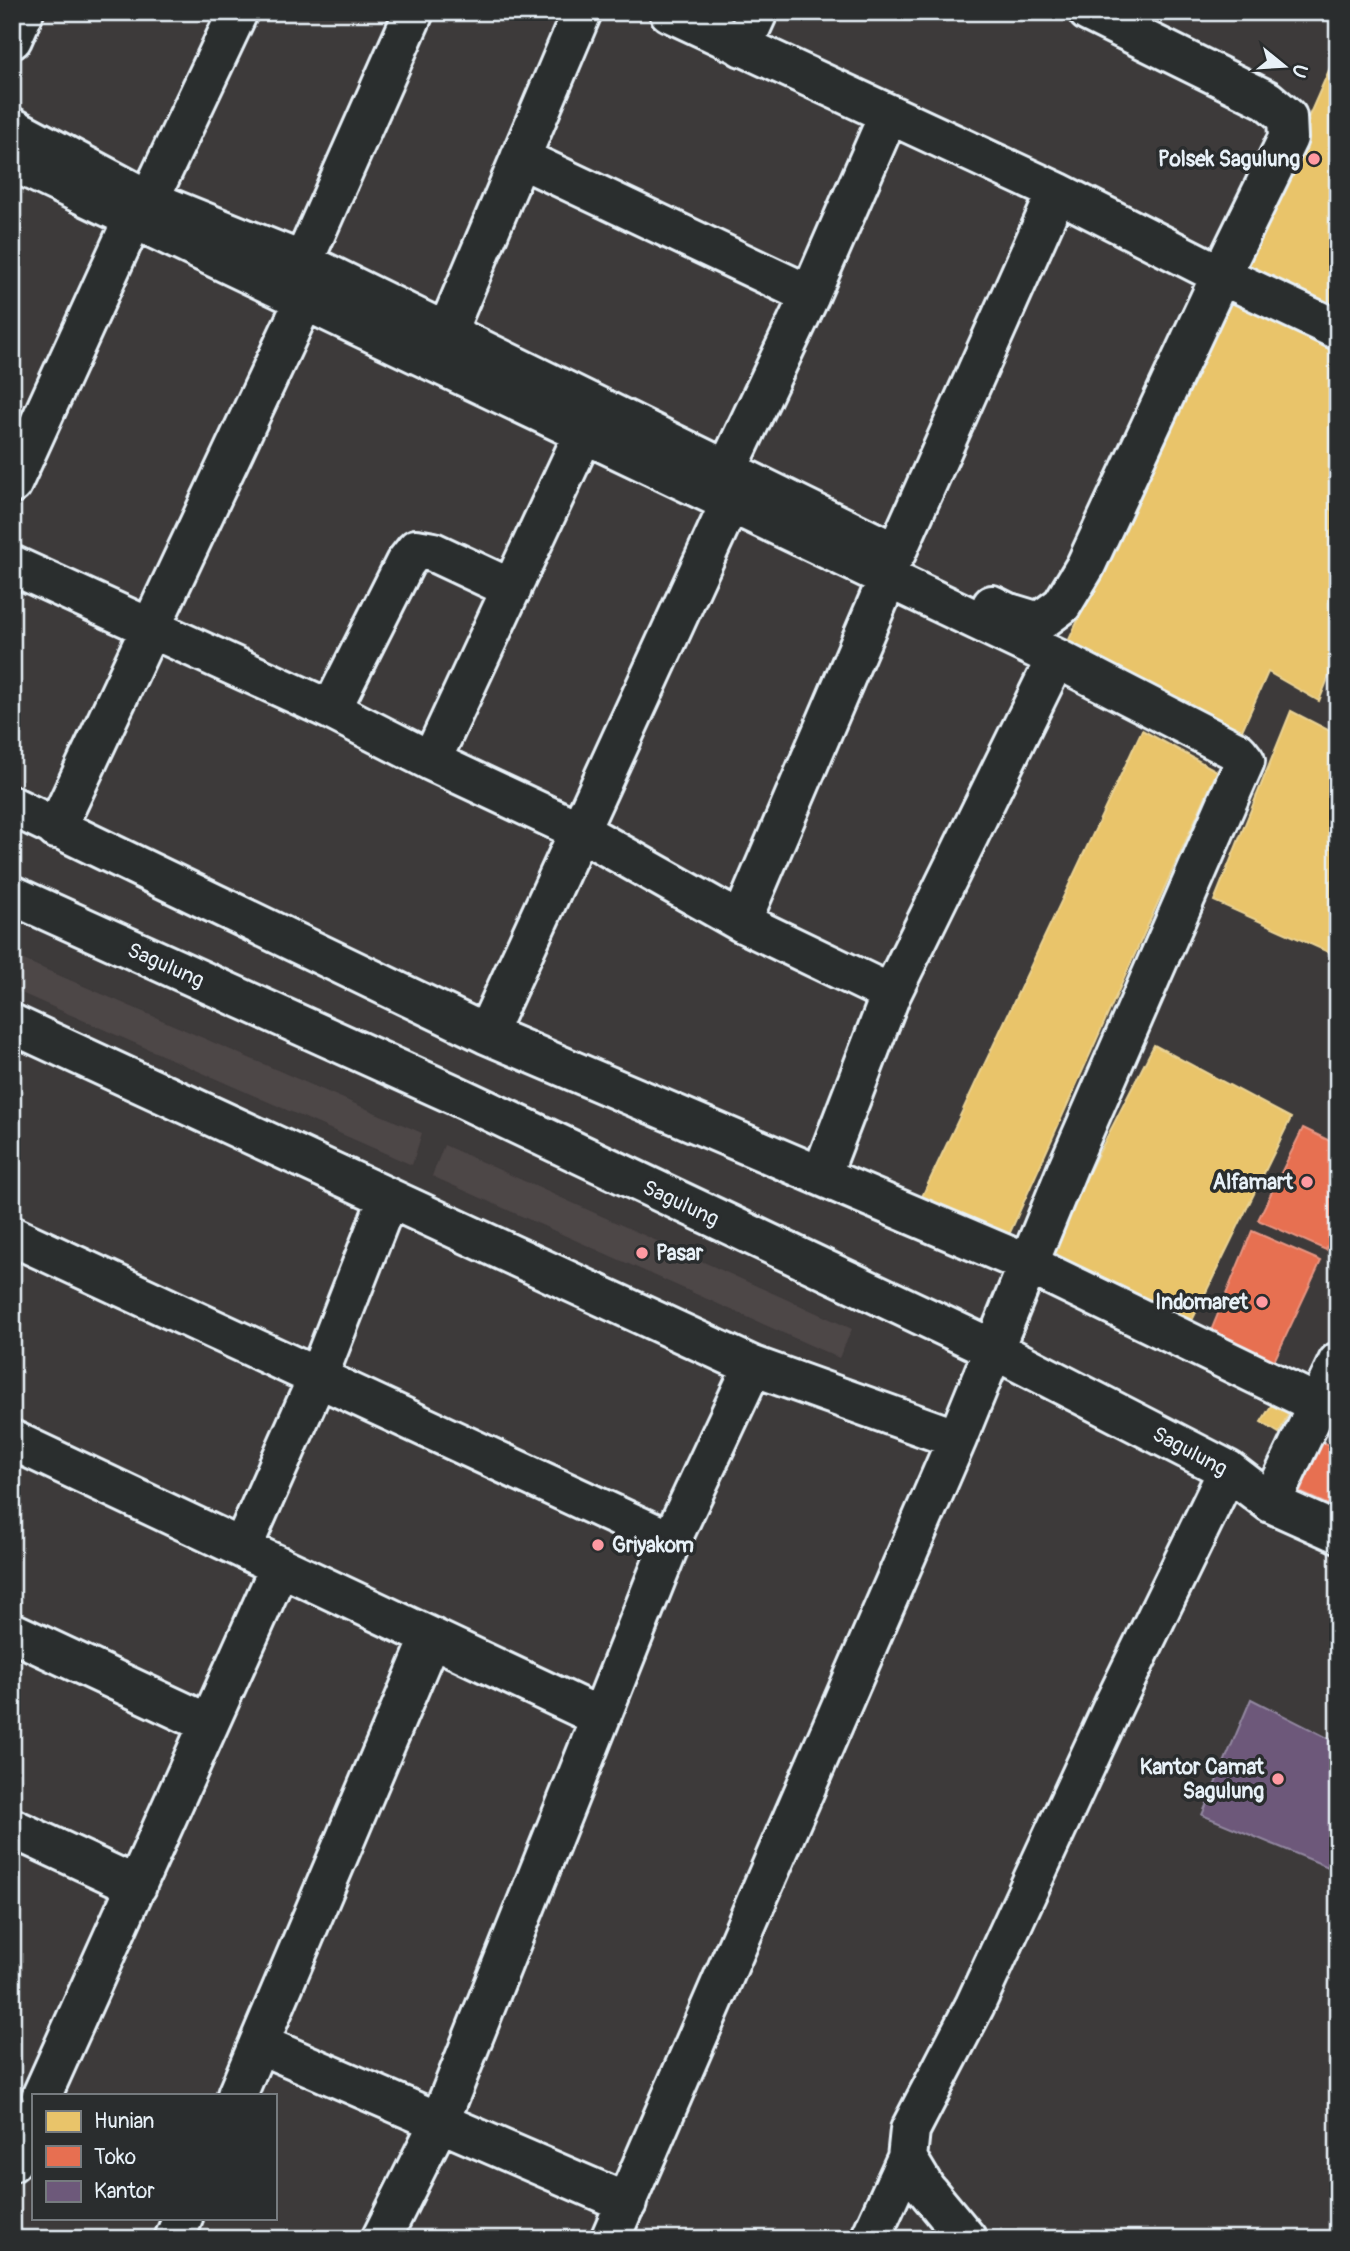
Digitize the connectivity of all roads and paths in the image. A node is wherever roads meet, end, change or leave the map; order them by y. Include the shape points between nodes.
1 (24, 12) edge
2 (238, 12) edge
3 (414, 12) edge
4 (582, 12) edge
5 (669, 12) edge
6 (758, 12) edge
7 (1088, 12) edge
8 (12, 39) edge
9 (742, 47) junction
10 (888, 116) junction
11 (12, 127) edge
12 (520, 158) junction
13 (12, 161) edge
14 (1057, 192) junction
15 (141, 210) junction
16 (1220, 275) junction
17 (304, 281) junction
18 (810, 295) junction
19 (1338, 330) edge
20 (447, 331) junction
21 (583, 433) junction
22 (12, 484) edge
23 (729, 487) junction
24 (12, 565) edge
25 (892, 565) junction
26 (512, 589) junction
27 (148, 627) junction
28 (1056, 658) junction
29 (331, 710) junction
30 (431, 761) junction
31 (12, 806) edge
32 (56, 829) junction
33 (578, 830) junction
34 (12, 895) edge
35 (741, 922) junction
36 (891, 994) junction
37 (12, 1024) edge
38 (486, 1034) junction
39 (821, 1176) junction
40 (388, 1198) junction
41 (12, 1236) edge
42 (1028, 1264) junction
43 (993, 1349) junction
44 (1338, 1362) edge
45 (753, 1366) junction
46 (317, 1379) junction
47 (1319, 1405) junction
48 (957, 1439) junction
49 (12, 1440) edge
50 (1228, 1470) junction
51 (1270, 1503) junction
52 (1338, 1533) edge
53 (671, 1541) junction
54 (242, 1548) junction
55 (280, 1566) junction
56 (12, 1632) edge
57 (431, 1637) junction
58 (600, 1717) junction
59 (209, 1724) junction
60 (12, 1828) edge
61 (137, 1886) junction
62 (259, 2044) junction
63 (43, 2094) edge
64 (237, 2094) edge
65 (32, 2118) edge
66 (439, 2123) junction
67 (907, 2158) junction
68 (12, 2162) edge
69 (627, 2203) junction
70 (182, 2220) edge
71 (174, 2239) edge
72 (381, 2239) edge
73 (610, 2239) edge
74 (870, 2239) edge
75 (967, 2239) edge

1 - 8 street
2 - 15 street
3 - 17 street
4 - 12 street
5 - 9 street
6 - 9 street
7 - 16 street via 1267,100 1287,117 1288,138
9 - 10 street
10 - 14 street
10 - 18 street
11 - 15 street
12 - 18 street
12 - 20 street
13 - 15 street
14 - 16 street
14 - 25 street
15 - 17 street
15 - 22 street
16 - 19 street
16 - 25 street via 1085,567 1062,605 1040,622
17 - 20 street
17 - 21 street
17 - 27 street
18 - 23 street
20 - 23 street
21 - 23 street
21 - 26 street
23 - 25 street
23 - 33 street
24 - 27 street
25 - 28 street
25 - 35 street
26 - 29 street via 433,552 416,549
26 - 30 street
27 - 29 street
27 - 32 street
28 - 36 street
28 - 42 street via 1238,752 1244,761
29 - 30 street
30 - 33 street
31 - 32 street
32 - 38 street
33 - 35 street
33 - 38 street
34 - 43 street, Sagulung via 453,1094
35 - 36 street
36 - 39 street
37 - 40 street
38 - 39 street
39 - 42 street
40 - 45 street
40 - 46 street
41 - 46 street
42 - 43 street
42 - 47 street
43 - 48 street
43 - 50 street, Sagulung
44 - 47 street
45 - 48 street
45 - 53 street
46 - 53 street
46 - 54 street
47 - 51 street
48 - 69 street
49 - 54 street
50 - 51 street, Sagulung
50 - 67 street via 975,2006 910,2130
51 - 52 street, Sagulung
53 - 58 street
54 - 55 street
55 - 57 street
55 - 59 street
56 - 59 street
57 - 58 street
57 - 62 street
58 - 66 street
59 - 61 street
60 - 61 street
61 - 63 street
62 - 64 street
62 - 66 street
65 - 68 street
66 - 69 street
66 - 72 street
67 - 74 street
67 - 75 street
69 - 73 street
70 - 71 street

